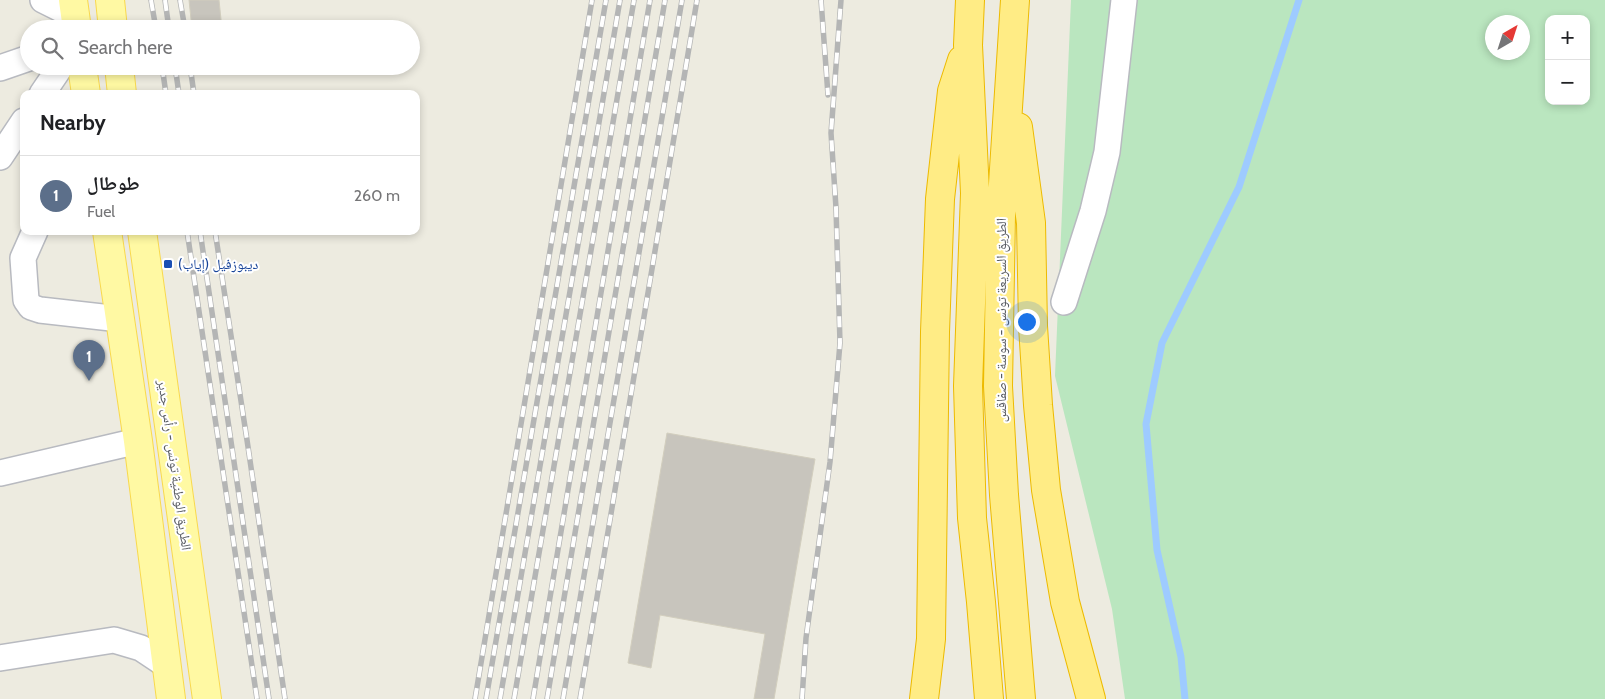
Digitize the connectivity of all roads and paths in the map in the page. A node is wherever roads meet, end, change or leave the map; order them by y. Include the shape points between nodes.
1 (43, 0) edge
2 (110, 0) edge
3 (970, 0) edge
4 (1014, 0) edge
5 (1124, 0) edge
6 (75, 15) edge
7 (112, 20) edge
8 (968, 44) junction
9 (20, 61) edge
10 (0, 68) edge
11 (1010, 68) junction
12 (55, 75) edge
13 (83, 75) edge
14 (119, 75) edge
15 (45, 90) edge
16 (85, 90) edge
17 (121, 90) edge
18 (20, 127) edge
19 (0, 157) edge
20 (33, 235) edge
21 (108, 235) edge
22 (143, 235) edge
23 (1064, 302) dead end
24 (120, 319) junction
25 (138, 441) junction
26 (0, 474) edge
27 (0, 658) edge
28 (166, 664) junction
29 (171, 699) edge
30 (207, 699) edge
31 (924, 699) edge
32 (989, 699) edge
33 (1021, 699) edge
34 (1091, 699) edge

1 - 6 street
2 - 7 main road
3 - 8 highway, الطريق السريعة تونس - سوسة - صفاقس
4 - 11 highway, الطريق السريعة تونس - سوسة - صفاقس
5 - 23 street via 1107,152 1093,212
8 - 31 highway via 952,91 940,199 931,639
8 - 32 highway, الطريق السريعة تونس - سوسة - صفاقس via 975,193 968,386 972,499
9 - 10 street
11 - 33 highway, الطريق السريعة تونس - سوسة - صفاقس via 1001,215 998,386
11 - 34 highway via 1031,223 1033,326 1046,490 1065,602
12 - 15 street
13 - 16 main road
14 - 17 main road
18 - 19 street
20 - 24 street via 22,258 26,300 31,307
21 - 24 main road
22 - 30 main road, الطريق الوطنية تونس - رأس جدير
24 - 25 main road
25 - 26 street
25 - 28 main road
27 - 28 street via 114,640 141,648
28 - 29 main road

